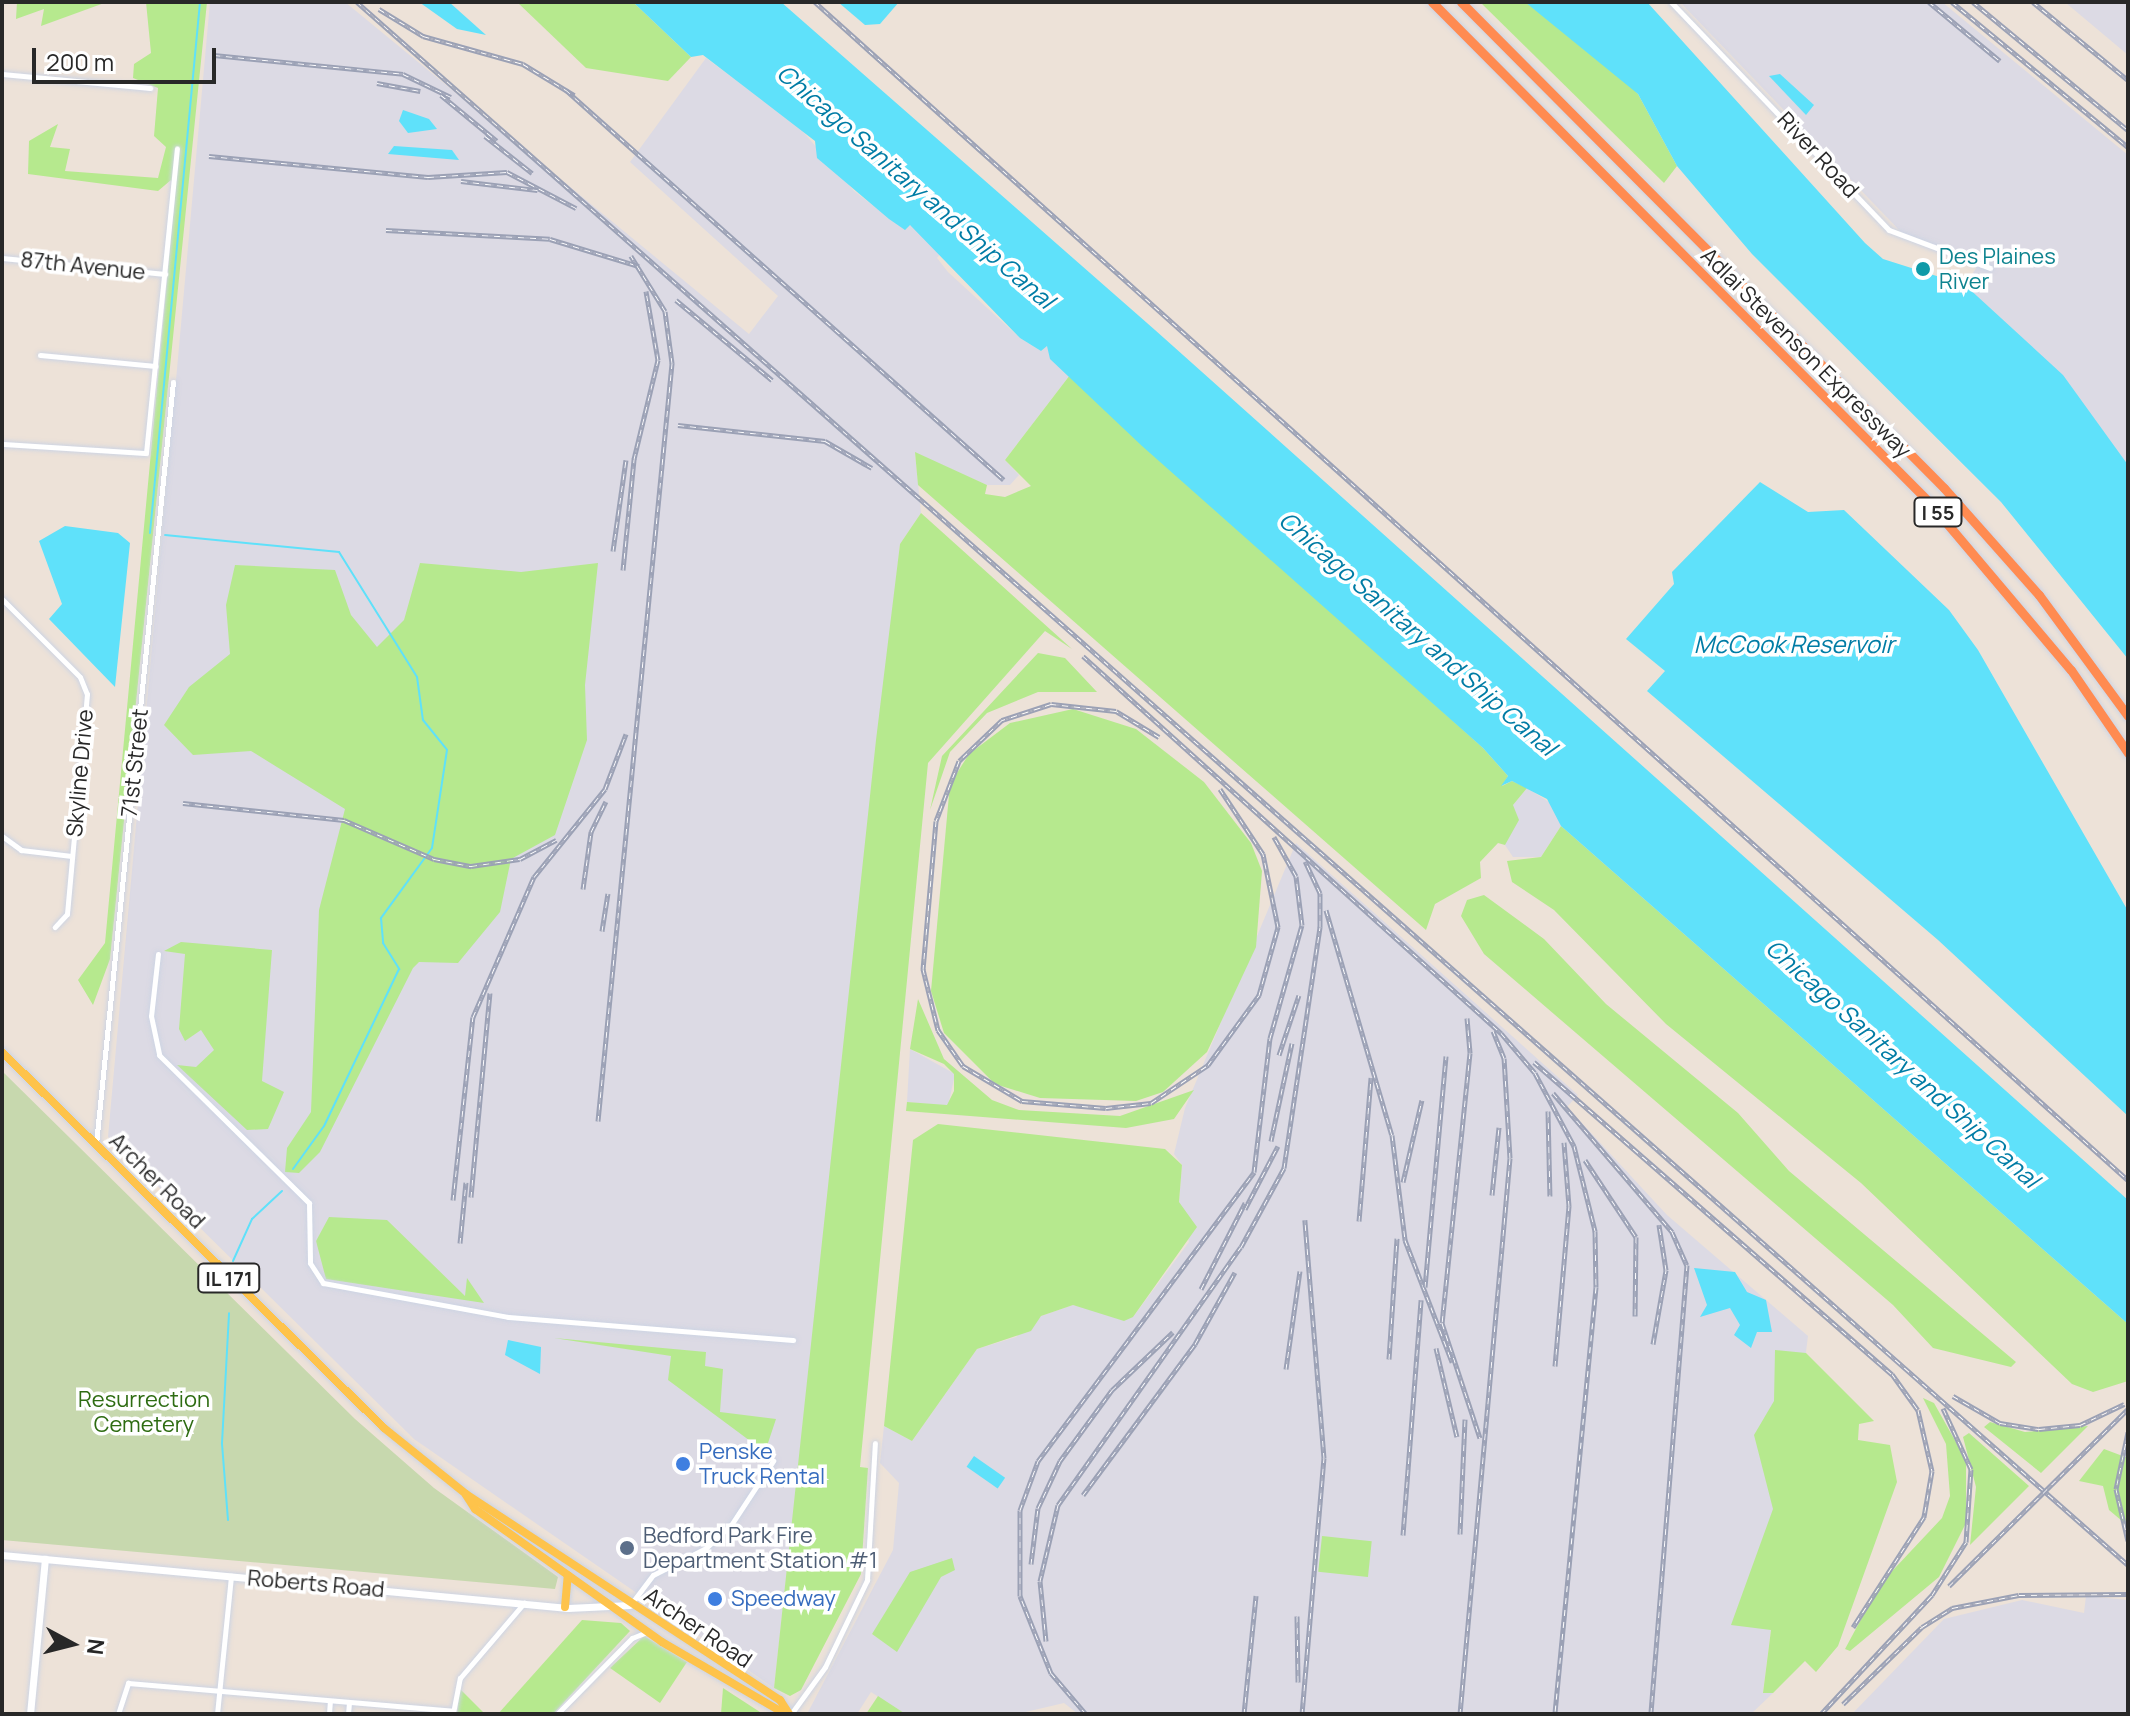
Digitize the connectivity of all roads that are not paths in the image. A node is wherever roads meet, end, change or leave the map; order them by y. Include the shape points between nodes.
1 (1432, 2) edge
2 (1461, 2) edge
3 (1671, 2) edge
4 (2, 74) edge
5 (150, 88) dead end
6 (177, 149) dead end
7 (2, 258) edge
8 (1990, 268) dead end
9 (165, 274) junction
10 (40, 355) dead end
11 (155, 366) junction
12 (173, 382) dead end
13 (2, 444) edge
14 (2, 599) edge
15 (2128, 716) edge
16 (2128, 753) edge
17 (2, 836) edge
18 (72, 856) junction
19 (55, 927) dead end
20 (158, 954) dead end
21 (2, 1052) edge
22 (96, 1145) junction
23 (793, 1340) dead end
24 (875, 1443) dead end
25 (773, 1461) dead end
26 (466, 1494) junction
27 (2, 1555) edge
28 (45, 1559) junction
29 (568, 1574) junction
30 (231, 1576) junction
31 (524, 1603) junction
32 (614, 1605) junction
33 (630, 1605) junction
34 (565, 1607) junction
35 (635, 1621) junction
36 (648, 1632) junction
37 (632, 1638) junction
38 (219, 1691) junction
39 (330, 1701) junction
40 (349, 1702) junction
41 (453, 1712) edge
42 (30, 1714) edge
43 (118, 1714) edge
44 (217, 1714) edge
45 (329, 1714) edge
46 (348, 1714) edge
47 (557, 1714) edge
48 (788, 1714) edge

1 - 16 highway, Adlai Stevenson Expressway / I 55 via 1928,501 2071,670
2 - 15 highway, Adlai Stevenson Expressway / I 55 via 1944,488 2039,595
3 - 8 street, River Road via 1889,230
4 - 5 street
6 - 9 street
7 - 9 street, 87th Avenue
9 - 11 street
10 - 11 street
11 - 13 street via 144,455
12 - 22 street, 71st Street
14 - 18 street, Skyline Drive via 86,689
17 - 18 street via 21,850
18 - 19 street, Skyline Drive via 67,914
20 - 23 street via 151,1016 159,1055 309,1203 310,1263 323,1283 508,1317
21 - 22 main road, Archer Road / IL 171
22 - 26 main road, Archer Road / IL 171 via 336,1384
24 - 48 street via 867,1580 825,1667
25 - 33 street via 731,1525 706,1548 653,1575
26 - 29 main road, Archer Road / IL 171 via 475,1509
26 - 33 main road, Archer Road / IL 171
27 - 28 street, Roberts Road
28 - 30 street, Roberts Road
28 - 42 street
29 - 32 main road, Archer Road / IL 171
29 - 34 main road
30 - 31 street, Roberts Road
30 - 38 street
31 - 34 street, Roberts Road
31 - 41 street via 460,1678
32 - 33 street, Roberts Road
32 - 34 street, Roberts Road
32 - 35 main road, Archer Road / IL 171
33 - 48 main road, Archer Road / IL 171 via 780,1700
35 - 36 main road, Archer Road / IL 171
35 - 37 street
36 - 37 street
36 - 48 main road, Archer Road / IL 171
37 - 47 street
38 - 39 street
38 - 43 street via 128,1683
38 - 44 street
39 - 40 street
39 - 45 street
40 - 41 street
40 - 46 street

